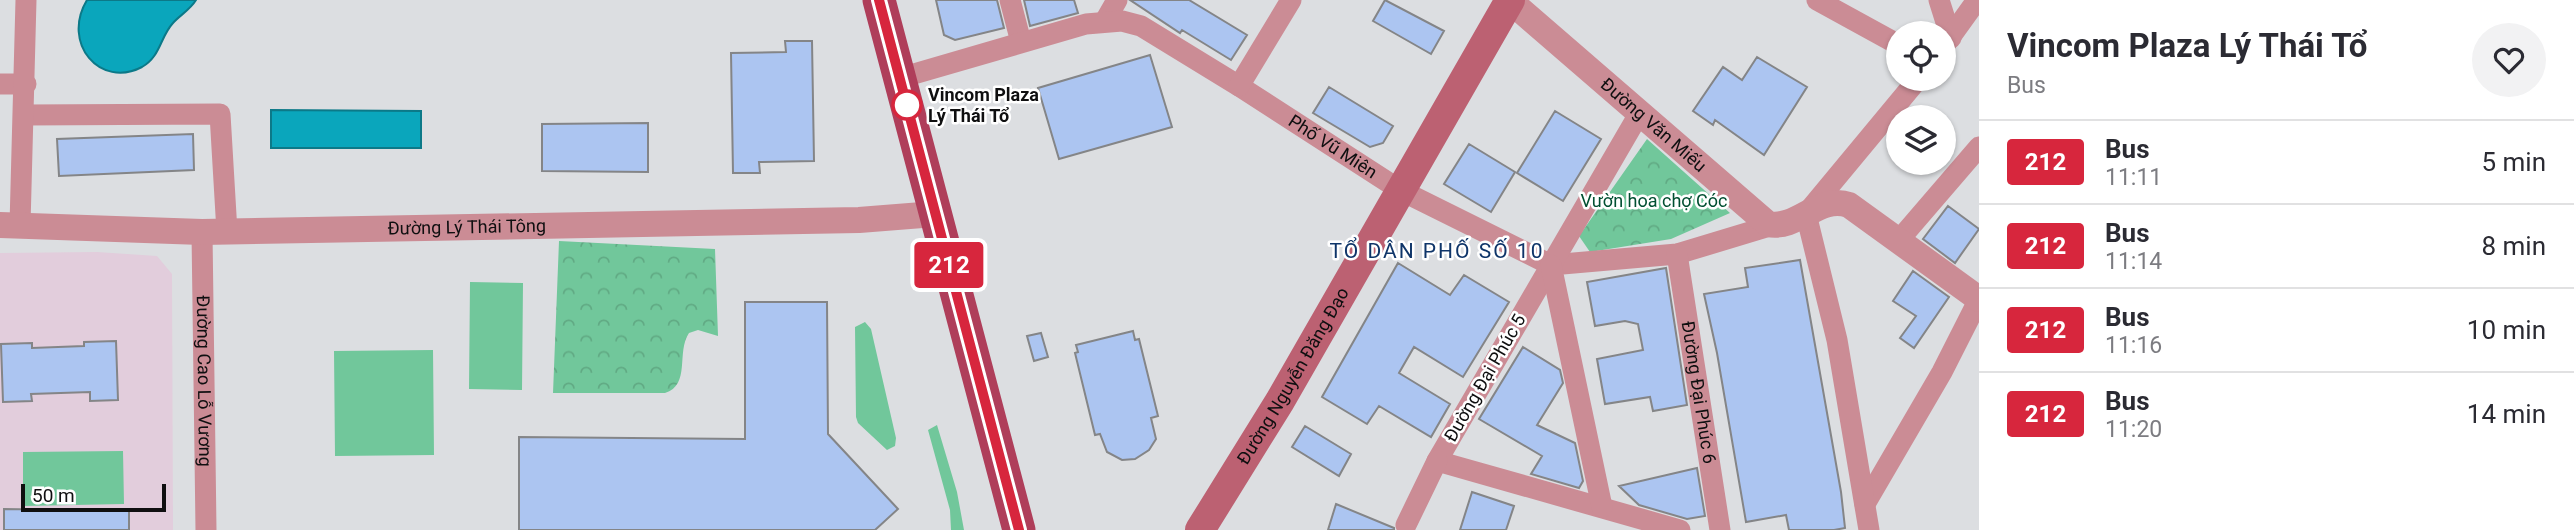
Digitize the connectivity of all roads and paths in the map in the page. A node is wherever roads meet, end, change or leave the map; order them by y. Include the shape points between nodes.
1 (26, 0) edge
2 (879, 0) edge
3 (1010, 0) edge
4 (1099, 0) edge
5 (1117, 0) edge
6 (1291, 0) edge
7 (1509, 0) edge
8 (1817, 0) edge
9 (1939, 0) edge
10 (1977, 0) edge
11 (1105, 21) junction
12 (1943, 21) edge
13 (1956, 29) edge
14 (1886, 38) edge
15 (1021, 42) junction
16 (900, 78) junction
17 (0, 83) edge
18 (26, 84) junction
19 (1240, 86) junction
20 (1908, 91) edge
21 (1639, 114) junction
22 (25, 115) junction
23 (1979, 147) edge
24 (1401, 190) junction
25 (935, 214) junction
26 (1806, 214) junction
27 (10, 225) edge
28 (1773, 225) junction
29 (215, 232) junction
30 (1899, 240) junction
31 (1677, 254) junction
32 (1551, 265) junction
33 (1979, 299) edge
34 (1437, 461) junction
35 (1865, 504) junction
36 (1602, 507) junction
37 (1406, 526) dead end
38 (206, 530) edge
39 (1018, 530) edge
40 (1200, 530) edge
41 (1679, 530) edge
42 (1720, 530) edge
43 (1869, 530) edge

1 - 18 street
2 - 16 main road
3 - 15 street
4 - 11 street
5 - 11 street
6 - 19 street
7 - 21 street, Đường Văn Miếu
7 - 24 main road, Đường Nguyễn Đăng Đạo
8 - 14 street
9 - 12 street
10 - 13 street
11 - 15 street, Phố Vũ Miên
11 - 19 street, Phố Vũ Miên via 1140,26
15 - 16 street, Phố Vũ Miên
16 - 25 main road
17 - 18 street
18 - 22 street
19 - 24 street, Phố Vũ Miên
20 - 26 street
21 - 28 street, Đường Văn Miếu via 1752,214
21 - 32 street, Đường Đại Phúc 5
22 - 27 street
22 - 29 street, Đường Cao Lỗ Vương via 220,114
23 - 30 street
24 - 32 street, Phố Vũ Miên
24 - 40 main road, Đường Nguyễn Đăng Đạo
25 - 29 street, Đường Lý Thái Tông via 859,220
25 - 39 main road
26 - 28 street via 1789,224
26 - 30 street via 1840,202
26 - 35 street via 1837,340
27 - 29 street, Đường Lý Thái Tông
28 - 31 street
29 - 38 street, Đường Cao Lỗ Vương
30 - 33 street
31 - 32 street
31 - 42 street, Đường Đại Phúc 6
32 - 34 street, Đường Đại Phúc 5
32 - 36 street
33 - 35 street
34 - 36 street, Đường Đại Phúc 5
34 - 37 street
35 - 43 street
36 - 41 street, Đường Đại Phúc 5

